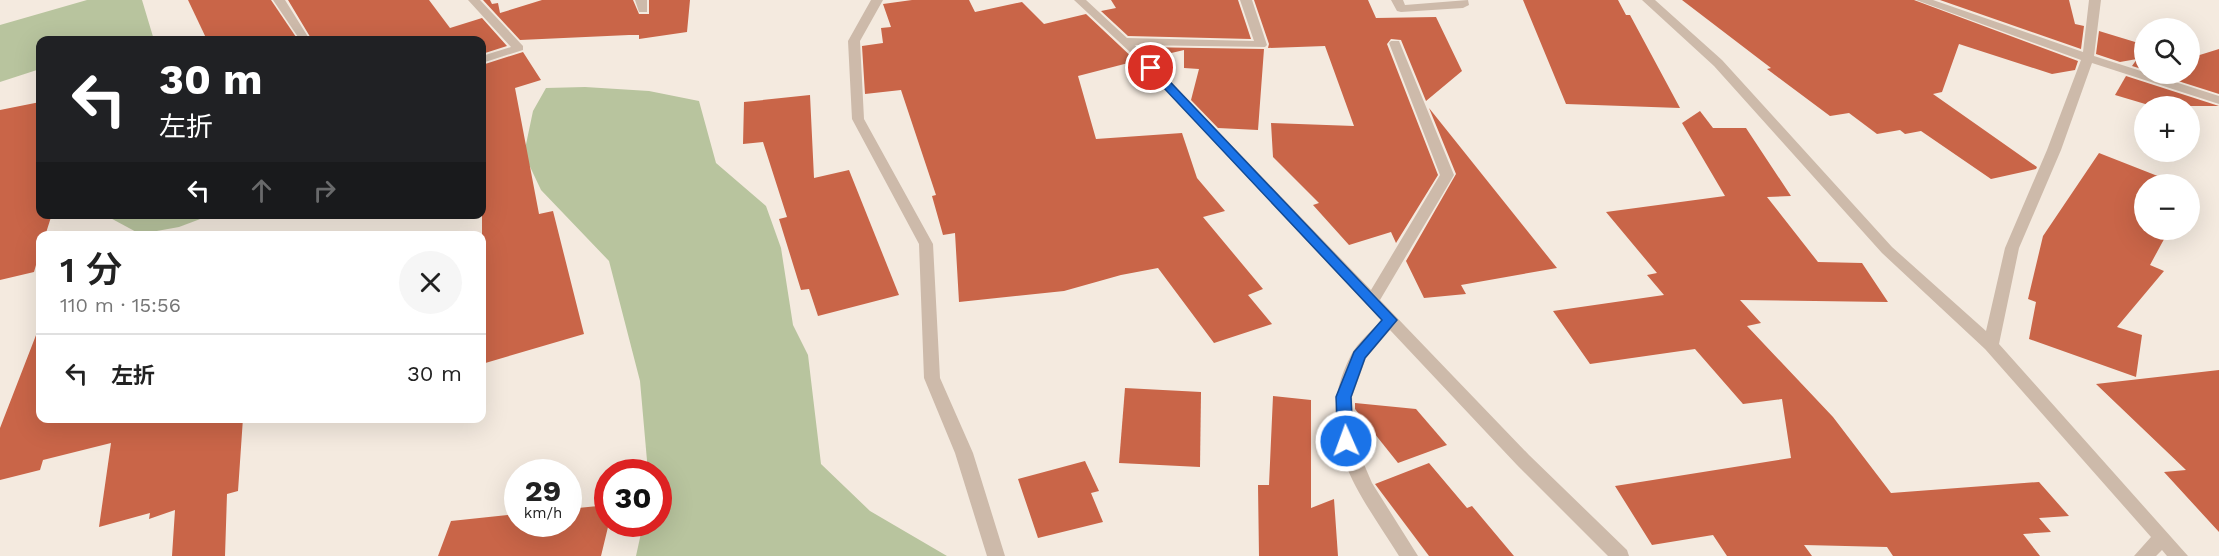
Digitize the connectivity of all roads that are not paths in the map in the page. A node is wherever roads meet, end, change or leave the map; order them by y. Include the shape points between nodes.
1 (279, 0) edge
2 (474, 0) edge
3 (877, 0) edge
4 (1080, 0) edge
5 (1246, 0) edge
6 (1397, 0) edge
7 (1462, 0) edge
8 (1648, 0) edge
9 (1922, 0) edge
10 (2095, 0) edge
11 (302, 36) edge
12 (1124, 41) junction
13 (1395, 43) dead end
14 (2088, 58) junction
15 (486, 59) edge
16 (2219, 100) edge
17 (1371, 300) junction
18 (1390, 320) junction
19 (1991, 345) junction
20 (2162, 539) junction
21 (996, 556) edge
22 (1408, 556) edge
23 (1620, 556) edge
24 (2143, 556) edge
25 (2179, 556) edge

1 - 11 street
2 - 15 street via 519,48
3 - 21 street via 854,41 858,119 926,244 932,378 964,453
4 - 12 street
5 - 12 street via 1261,45
6 - 7 street via 1401,9 1463,5
8 - 19 street via 1718,63 1887,250
9 - 14 street
10 - 14 street
12 - 17 street
13 - 17 street via 1447,175
14 - 16 street
14 - 19 street via 2012,248
17 - 18 street
18 - 22 street via 1359,356 1344,397 1346,441 1364,486
18 - 23 street
19 - 20 street
20 - 24 street
20 - 25 street

